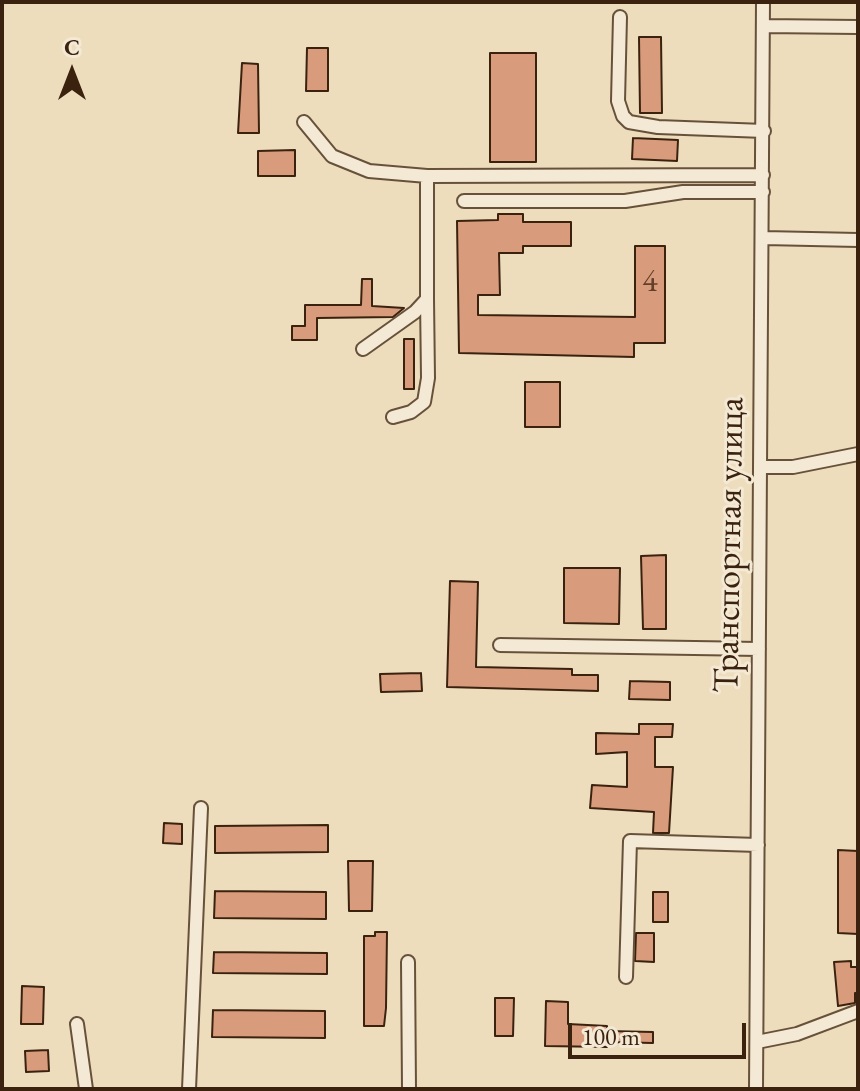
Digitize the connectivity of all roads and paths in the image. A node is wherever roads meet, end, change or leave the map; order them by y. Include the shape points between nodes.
1 (763, 2) edge
2 (620, 17) dead end
3 (763, 26) junction
4 (858, 27) edge
5 (304, 122) dead end
6 (764, 131) junction
7 (763, 175) junction
8 (427, 176) junction
9 (763, 192) junction
10 (464, 201) dead end
11 (764, 238) junction
12 (858, 240) edge
13 (427, 299) junction
14 (363, 349) dead end
15 (393, 417) dead end
16 (858, 454) edge
17 (761, 467) junction
18 (500, 645) dead end
19 (759, 649) junction
20 (201, 808) dead end
21 (758, 845) junction
22 (408, 962) dead end
23 (626, 977) dead end
24 (858, 1011) edge
25 (77, 1024) dead end
26 (757, 1042) junction
27 (86, 1089) edge
28 (189, 1089) edge
29 (409, 1089) edge
30 (756, 1089) edge

1 - 3 street, Транспортная улица
2 - 6 street via 618,101 629,122
3 - 4 street
3 - 6 street, Транспортная улица
5 - 8 street via 332,156 369,171
6 - 7 street, Транспортная улица
7 - 8 street
7 - 9 street, Транспортная улица
8 - 13 street
9 - 10 street via 683,192 625,201
9 - 11 street, Транспортная улица
11 - 12 street
11 - 17 street, Транспортная улица
13 - 14 street
13 - 15 street via 424,402
16 - 17 street via 793,467
17 - 19 street, Транспортная улица
18 - 19 street
19 - 21 street, Транспортная улица
20 - 28 street
21 - 23 street via 630,841
21 - 26 street, Транспортная улица
22 - 29 street
24 - 26 street via 797,1034
25 - 27 street
26 - 30 street, Транспортная улица

